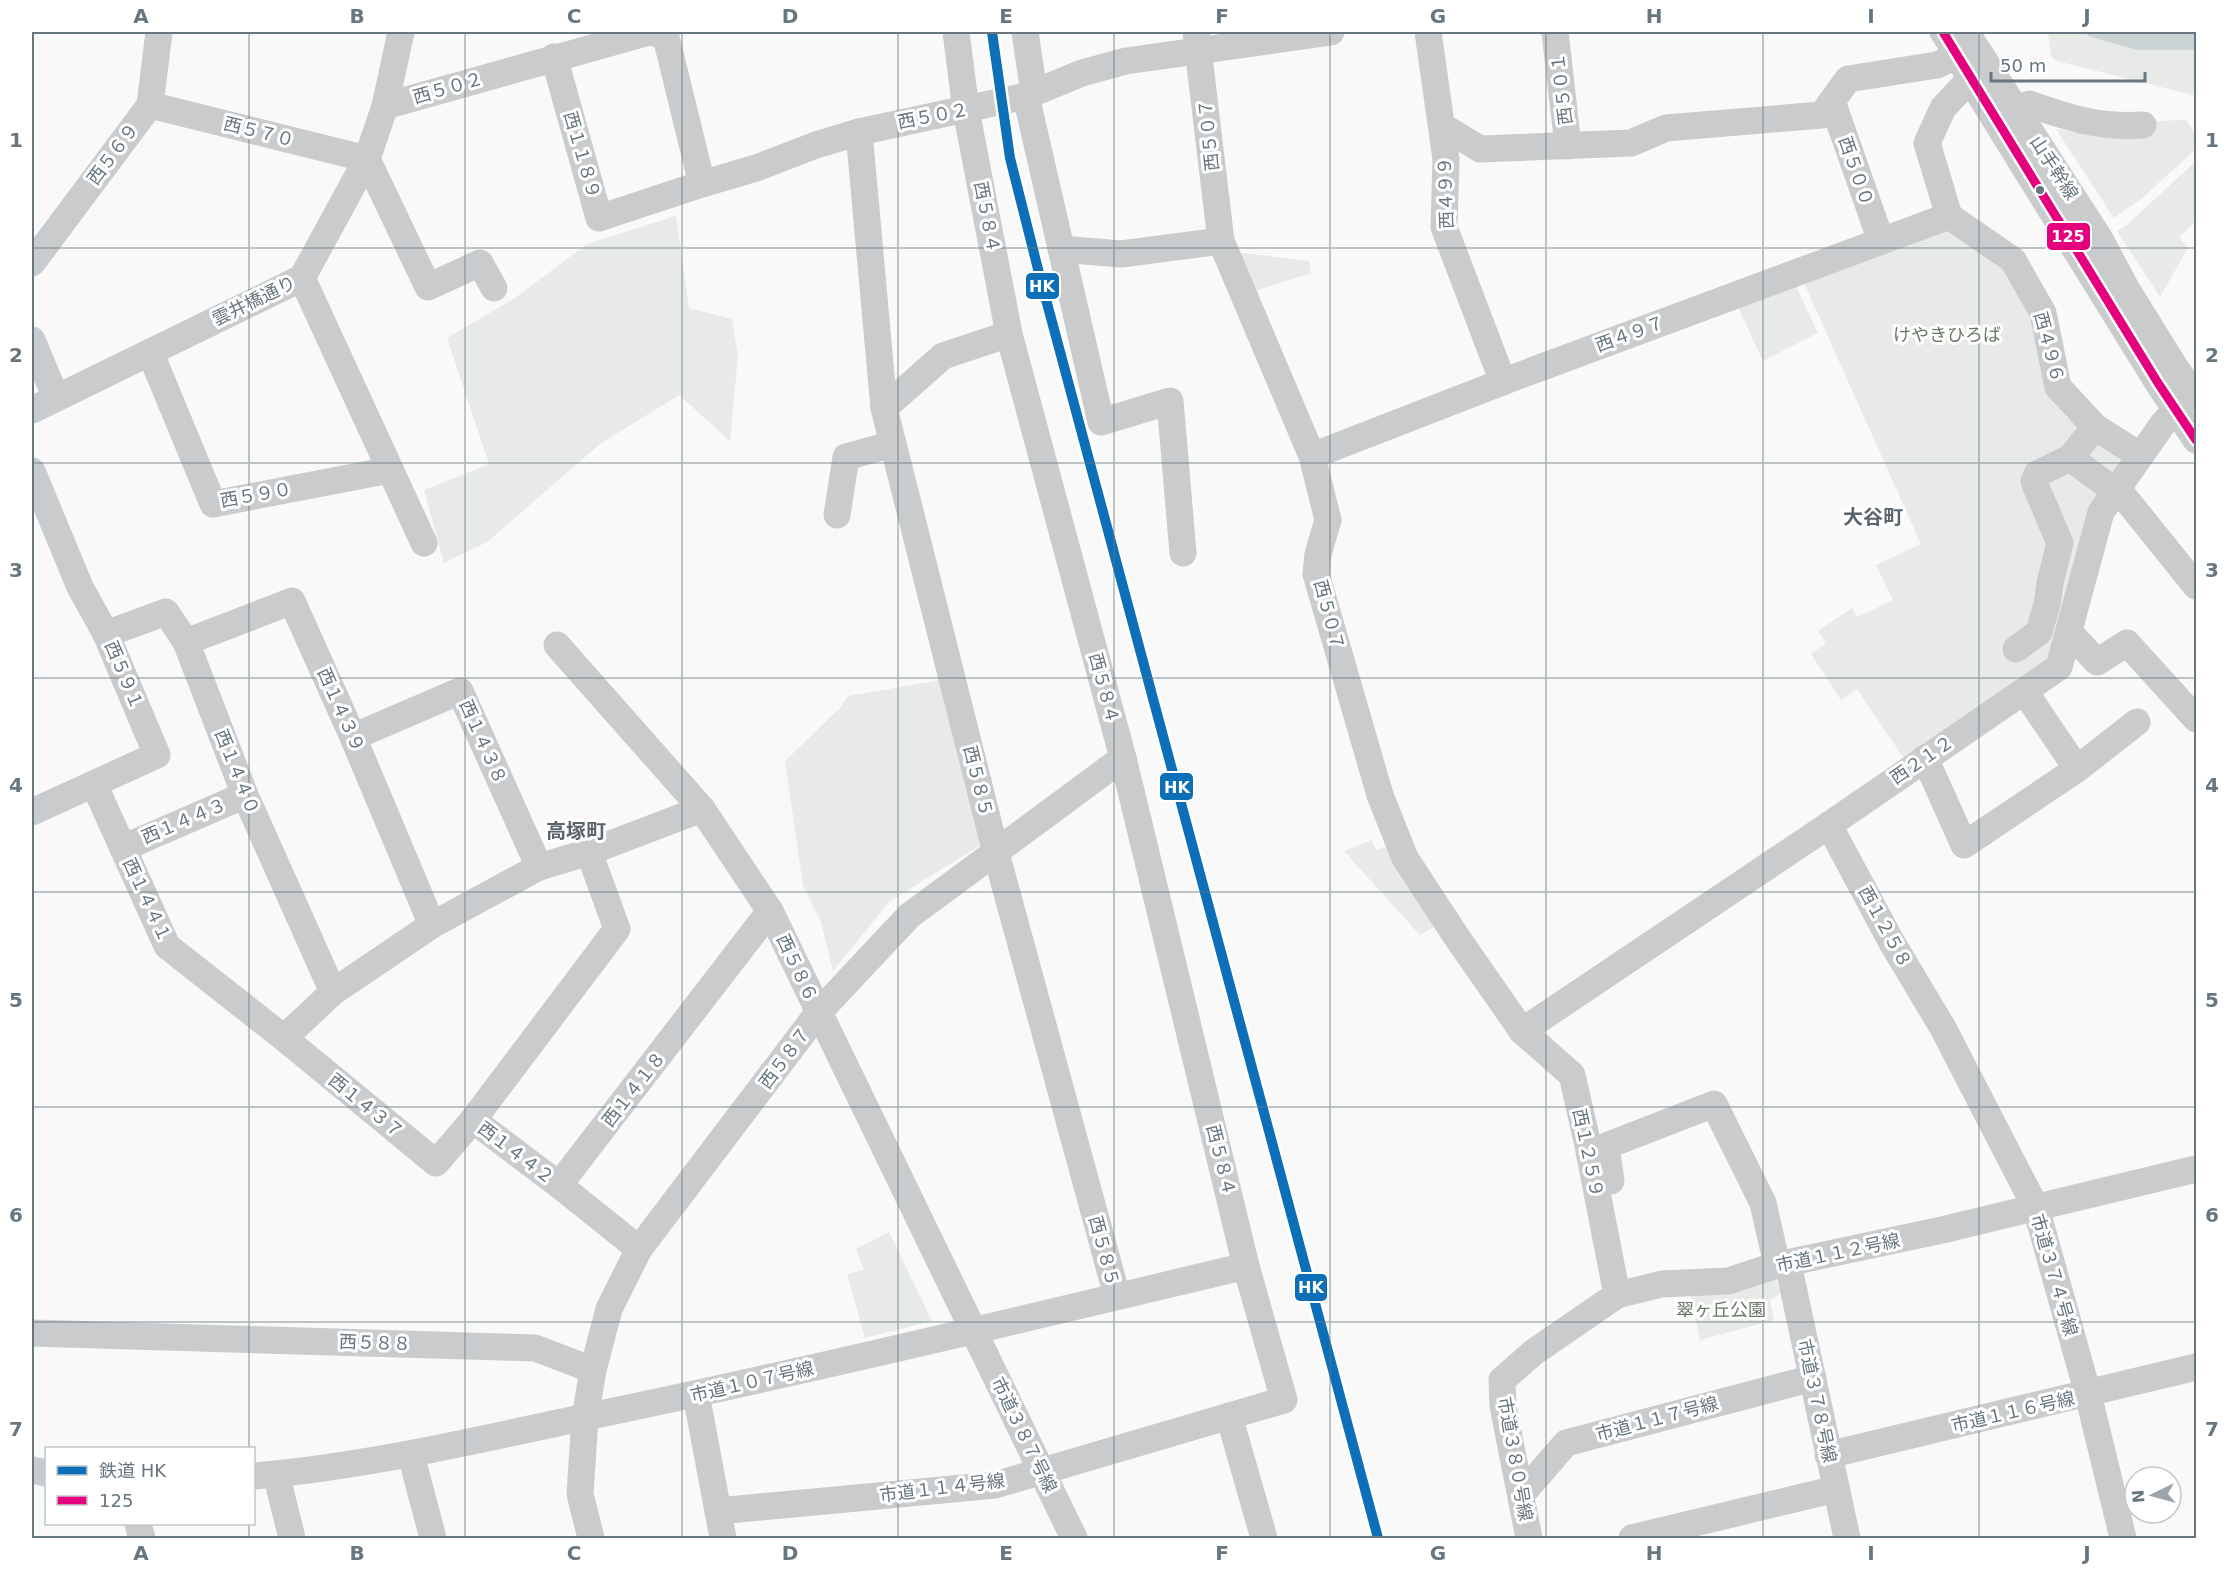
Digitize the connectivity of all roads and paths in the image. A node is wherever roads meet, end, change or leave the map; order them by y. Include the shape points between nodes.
1 (159, 32) edge
2 (401, 32) edge
3 (650, 32) edge
4 (956, 32) edge
5 (1025, 32) edge
6 (1325, 32) edge
7 (1331, 32) edge
8 (1428, 32) edge
9 (1555, 32) edge
10 (1943, 32) edge
11 (1198, 41) edge
12 (1965, 55) edge
13 (554, 57) junction
14 (1030, 94) junction
15 (1832, 101) junction
16 (150, 105) junction
17 (385, 106) junction
18 (966, 110) junction
19 (2018, 110) junction
20 (2143, 125) dead end
21 (1442, 126) junction
22 (859, 132) junction
23 (1568, 146) junction
24 (367, 159) junction
25 (702, 184) junction
26 (1948, 216) junction
27 (1221, 241) junction
28 (1881, 241) junction
29 (1061, 249) junction
30 (32, 263) edge
31 (302, 278) junction
32 (494, 288) dead end
33 (1009, 334) junction
34 (32, 340) edge
35 (150, 352) junction
36 (1503, 382) junction
37 (2190, 397) edge
38 (56, 398) junction
39 (884, 408) junction
40 (32, 410) edge
41 (2094, 427) junction
42 (2196, 440) edge
43 (893, 444) junction
44 (2139, 455) junction
45 (1312, 456) junction
46 (2070, 458) junction
47 (390, 470) junction
48 (32, 471) edge
49 (2117, 488) junction
50 (837, 515) dead end
51 (424, 543) dead end
52 (1183, 553) dead end
53 (2196, 586) edge
54 (2069, 632) junction
55 (106, 634) junction
56 (186, 642) junction
57 (557, 645) dead end
58 (2016, 649) dead end
59 (2025, 692) junction
60 (2196, 718) edge
61 (2137, 722) dead end
62 (353, 737) junction
63 (1123, 758) junction
64 (1925, 758) junction
65 (2077, 769) junction
66 (94, 784) junction
67 (245, 795) junction
68 (702, 809) junction
69 (32, 812) edge
70 (1829, 825) junction
71 (123, 848) junction
72 (589, 852) junction
73 (996, 853) junction
74 (539, 867) junction
75 (770, 911) junction
76 (432, 925) junction
77 (333, 992) junction
78 (818, 1013) junction
79 (1943, 1028) joint
80 (1522, 1031) junction
81 (284, 1038) junction
82 (472, 1120) junction
83 (2196, 1168) edge
84 (560, 1185) junction
85 (2036, 1208) junction
86 (639, 1249) junction
87 (1783, 1265) junction
88 (1246, 1266) junction
89 (1617, 1295) junction
90 (1117, 1296) junction
91 (975, 1332) junction
92 (32, 1333) edge
93 (2196, 1367) edge
94 (593, 1371) junction
95 (1813, 1378) junction
96 (1502, 1380) joint
97 (696, 1394) junction
98 (2088, 1394) junction
99 (1229, 1416) junction
100 (585, 1418) junction
101 (411, 1455) junction
102 (1828, 1455) junction
103 (1040, 1470) junction
104 (265, 1475) edge
105 (1836, 1488) junction
106 (1522, 1494) junction
107 (718, 1511) junction
108 (291, 1539) edge
109 (433, 1539) edge
110 (591, 1539) edge
111 (723, 1539) edge
112 (1074, 1539) edge
113 (1264, 1539) edge
114 (1529, 1539) edge
115 (1632, 1539) edge
116 (1847, 1539) edge
117 (2123, 1539) edge

1 - 16 street, 西５６９
2 - 17 street, 雲井橋通り
3 - 13 street, 西５０２
3 - 25 street, 西５０２ via 666,37
4 - 18 street, 西５８４
5 - 14 street
6 - 7 street, 西５０２
6 - 11 street, 西５０２
8 - 21 street, 西４９９
9 - 23 street, 西５０１
10 - 12 street, 山手幹線
11 - 14 street, 西５０２ via 1082,73
11 - 27 street, 西５０７
12 - 15 street via 1937,65 1848,79
12 - 19 street, 山手幹線
12 - 26 street via 1928,142
12 - 37 street, 山手幹線
13 - 17 street, 西５０２
13 - 25 street, 西１１８９ via 599,218
14 - 18 street, 西５０２
14 - 29 street
15 - 23 street via 1822,115 1666,128 1631,143
15 - 28 street, 西５００
16 - 24 street, 西５７０
16 - 30 street, 西５６９
17 - 24 street, 雲井橋通り
18 - 22 street, 西５０２
18 - 33 street, 西５８４
19 - 20 street via 2028,104 2079,121 2118,127
19 - 37 street, 山手幹線 via 2100,239
21 - 23 street via 1480,149
21 - 36 street, 西４９９ via 1446,159 1444,227
22 - 25 street, 西５０２
22 - 39 street, 西５８５
24 - 31 street, 雲井橋通り
24 - 32 street via 428,287 480,263
26 - 28 street, 西４９７
26 - 41 street, 西４９６ via 2013,260 2043,313 2058,387
27 - 29 street via 1121,254
27 - 45 street, 西５０７
28 - 36 street, 西４９７
29 - 52 street via 1101,422 1170,401
31 - 35 street, 雲井橋通り
31 - 47 street
33 - 39 street via 943,356
33 - 63 street, 西５８４
34 - 38 street
35 - 38 street, 雲井橋通り
35 - 47 street, 西５９０ via 213,504
36 - 45 street, 西４９７
37 - 42 street, 山手幹線
37 - 44 street, 西２１２ via 2162,424
38 - 40 street, 雲井橋通り
39 - 43 street, 西５８５
41 - 44 street, 西４９６
41 - 46 street
43 - 50 street via 846,457
43 - 73 street, 西５８５
44 - 49 street, 西２１２
45 - 80 street, 西５０７ via 1328,520 1316,574 1380,795 1405,858
46 - 49 street
46 - 58 street via 2034,478 2060,543 2039,632
47 - 51 street
48 - 55 street, 西５９１ via 80,587
49 - 53 street
49 - 54 street, 西２１２ via 2101,512
54 - 59 street, 西２１２ via 2059,667
54 - 60 street via 2097,662 2127,643
55 - 56 street, 西１４４０ via 166,612
55 - 66 street, 西５９１ via 157,755
56 - 62 street, 西１４３９ via 292,601
56 - 67 street, 西１４４０
57 - 68 street, 西５８６
59 - 64 street, 西２１２
59 - 65 street
61 - 65 street
62 - 74 street, 西１４３８ via 460,691
62 - 76 street, 西１４３９
63 - 73 street, 西５８７
63 - 88 street, 西５８４
64 - 65 street via 1964,845
64 - 70 street, 西２１２
66 - 69 street, 西５９１
66 - 71 street, 西１４４１
67 - 71 street, 西１４４３
67 - 77 street, 西１４４０
68 - 72 street
68 - 75 street, 西５８６
70 - 79 street, 西１２５８
70 - 80 street, 西２１２
71 - 81 street, 西１４４１ via 167,946
72 - 74 street
72 - 82 street, 西１４３７ via 617,929
73 - 78 street, 西５８７ via 909,916
73 - 90 street, 西５８５
74 - 76 street
75 - 78 street, 西５８６
75 - 84 street, 西１４１８
76 - 77 street
77 - 81 street
78 - 86 street, 西５８７
78 - 91 street, 西５８６
79 - 85 street, 市道３７４号線
80 - 89 street, 西１２５９ via 1572,1075
81 - 82 street, 西１４３７ via 436,1163
82 - 84 street, 西１４４２
83 - 85 street, 市道１１２号線
84 - 86 street
85 - 87 street, 市道１１２号線
85 - 98 street, 市道３７４号線
86 - 94 street, 西５８７ via 609,1309
87 - 89 street, 市道１１２号線 via 1728,1281 1662,1284
87 - 89 street, 市道３７８号線 via 1763,1203 1713,1104 1606,1146 1622,1247
87 - 95 street, 市道３７８号線
88 - 90 street, 市道１０７号線
88 - 99 street, 西５８４ via 1284,1400
89 - 96 street, 市道１１２号線 via 1534,1352
90 - 91 street, 市道１０７号線
91 - 97 street, 市道１０７号線
91 - 103 street, 市道３８７号線
92 - 94 street, 西５８８ via 535,1348
93 - 98 street, 市道１１６号線
94 - 100 street, 西５８７
95 - 102 street, 市道３７８号線
95 - 106 street, 市道１１７号線 via 1566,1443
96 - 106 street, 市道３８０号線 via 1503,1406
97 - 100 street, 市道１０７号線
97 - 107 street
98 - 102 street, 市道１１６号線
98 - 117 street, 市道３７４号線
99 - 103 street, 市道１１４号線
99 - 113 street
100 - 101 street, 市道１０７号線
100 - 110 street, 西５８７ via 580,1494
101 - 104 street, 市道１０７号線
101 - 109 street
102 - 105 street, 市道３７８号線
103 - 107 street, 市道１１４号線 via 995,1485
103 - 112 street, 市道３８７号線
104 - 108 street
105 - 115 street
105 - 116 street, 市道３７８号線
106 - 114 street, 市道３８０号線
107 - 111 street

